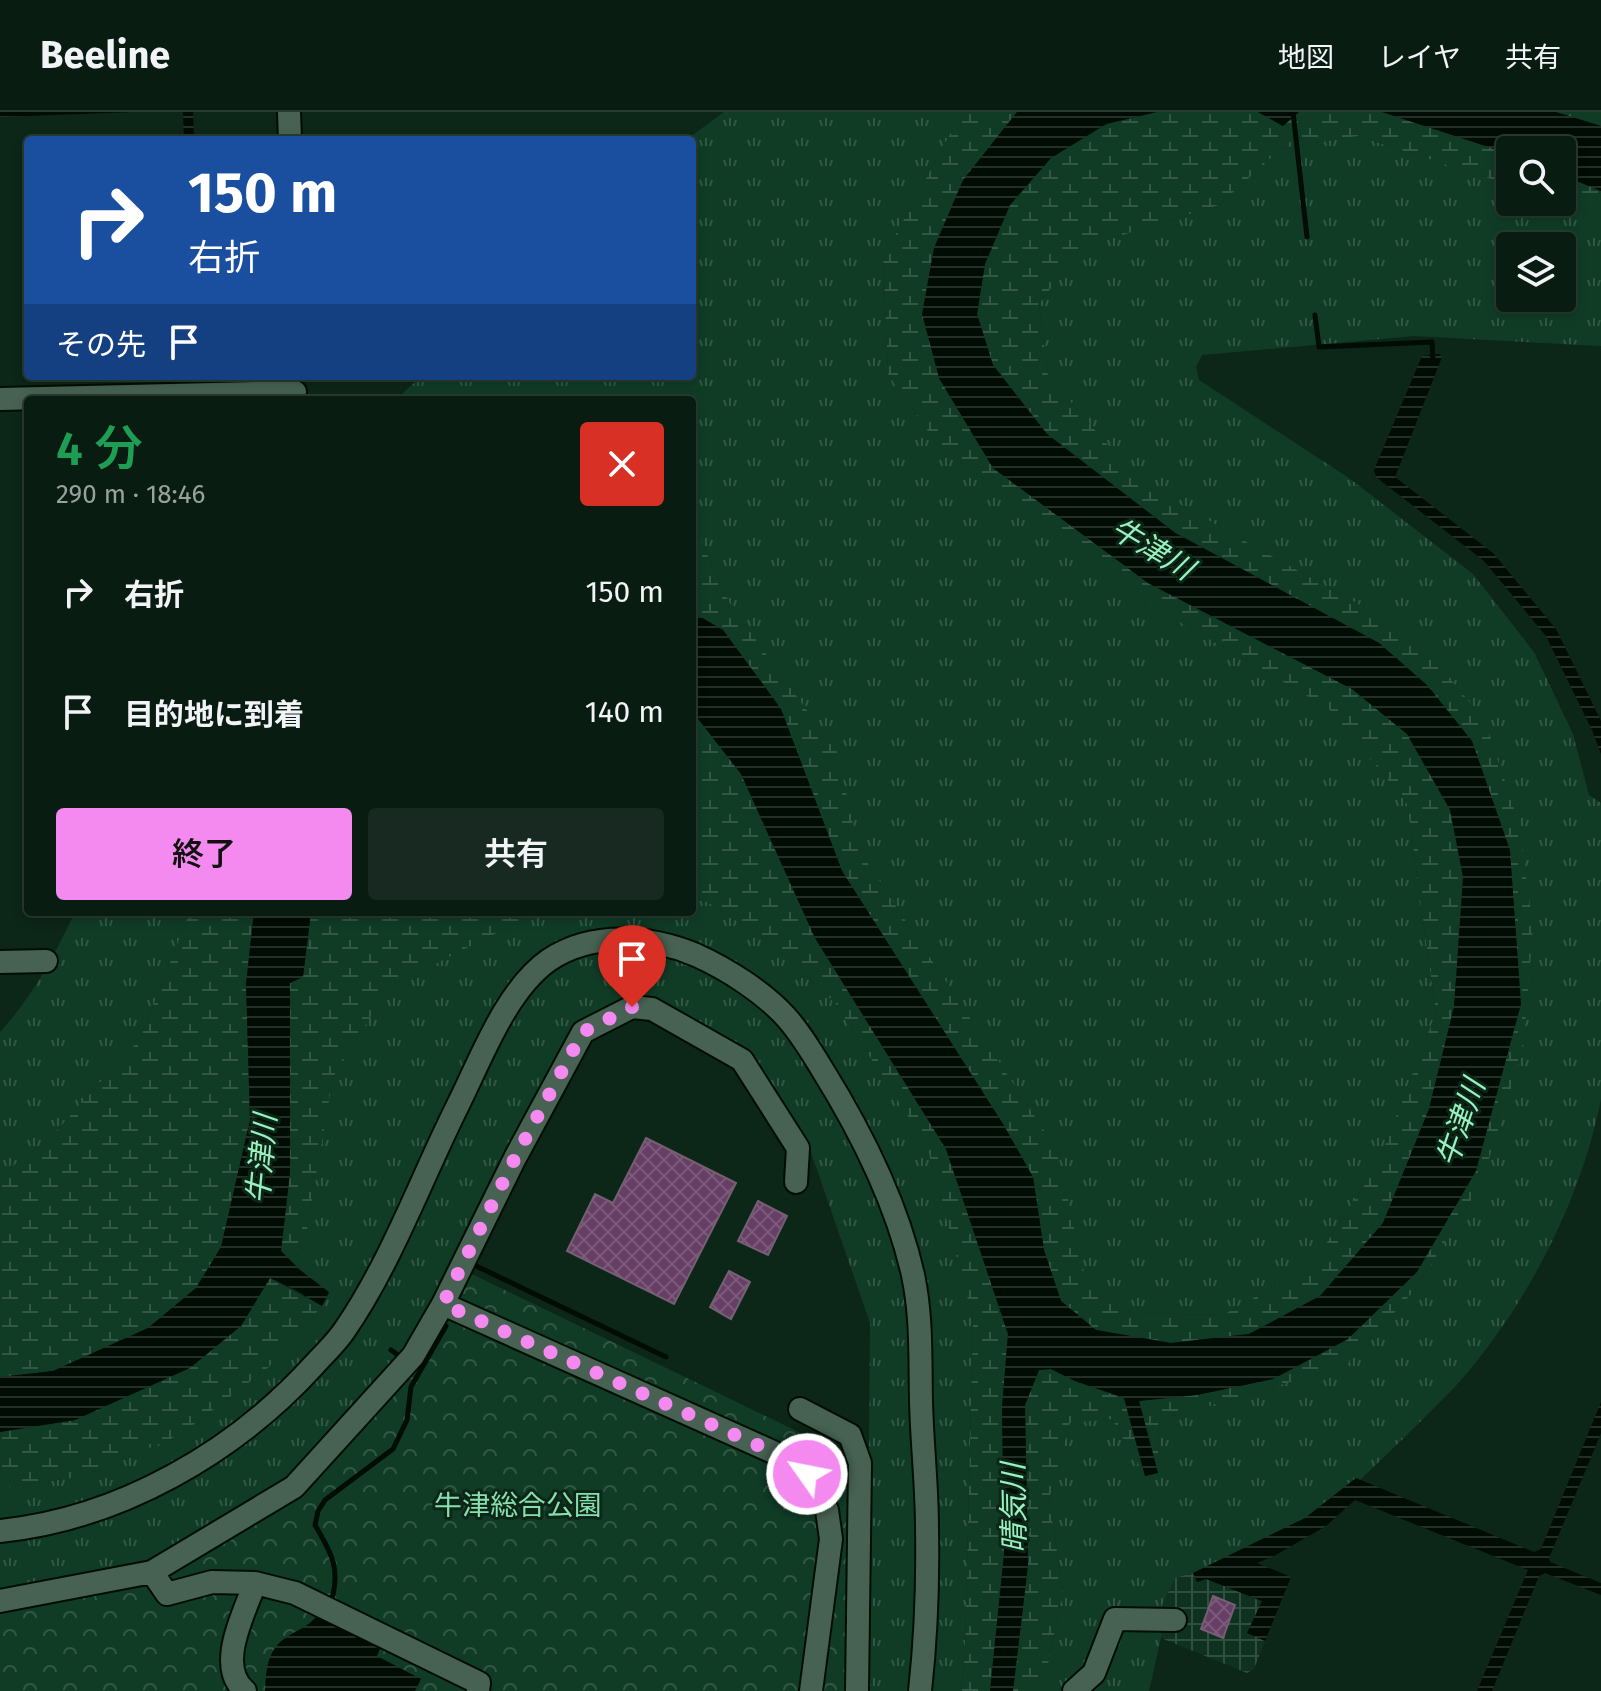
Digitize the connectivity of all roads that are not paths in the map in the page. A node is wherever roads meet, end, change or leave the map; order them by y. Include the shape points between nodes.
1 (289, 112) edge
2 (290, 136) edge
3 (295, 389) edge
4 (88, 396) edge
5 (24, 398) edge
6 (0, 399) edge
7 (46, 961) dead end
8 (0, 962) edge
9 (796, 1182) dead end
10 (443, 1304) junction
11 (800, 1409) dead end
12 (0, 1531) edge
13 (152, 1572) junction
14 (255, 1583) junction
15 (0, 1601) edge
16 (1175, 1620) dead end
17 (467, 1686) edge
18 (245, 1691) edge
19 (811, 1691) edge
20 (857, 1691) edge
21 (920, 1691) edge
22 (1074, 1691) edge

1 - 2 street
3 - 4 street
5 - 6 street
7 - 8 street
9 - 10 street via 798,1148 742,1060 652,1009 632,1007 583,1032
10 - 13 street via 413,1356 294,1487
10 - 19 street via 773,1452 807,1474 827,1510 831,1539
11 - 20 street via 850,1435 860,1463
12 - 21 street via 93,1511 172,1477 288,1393 342,1334 373,1284 518,991 548,961 581,945 618,939 671,944 723,967 785,1015 807,1045 851,1115 913,1275 922,1348 927,1527
13 - 14 street via 167,1594 212,1582
13 - 15 street
14 - 17 street via 317,1603
14 - 18 street via 232,1650 232,1668
16 - 22 street via 1115,1619 1094,1673

